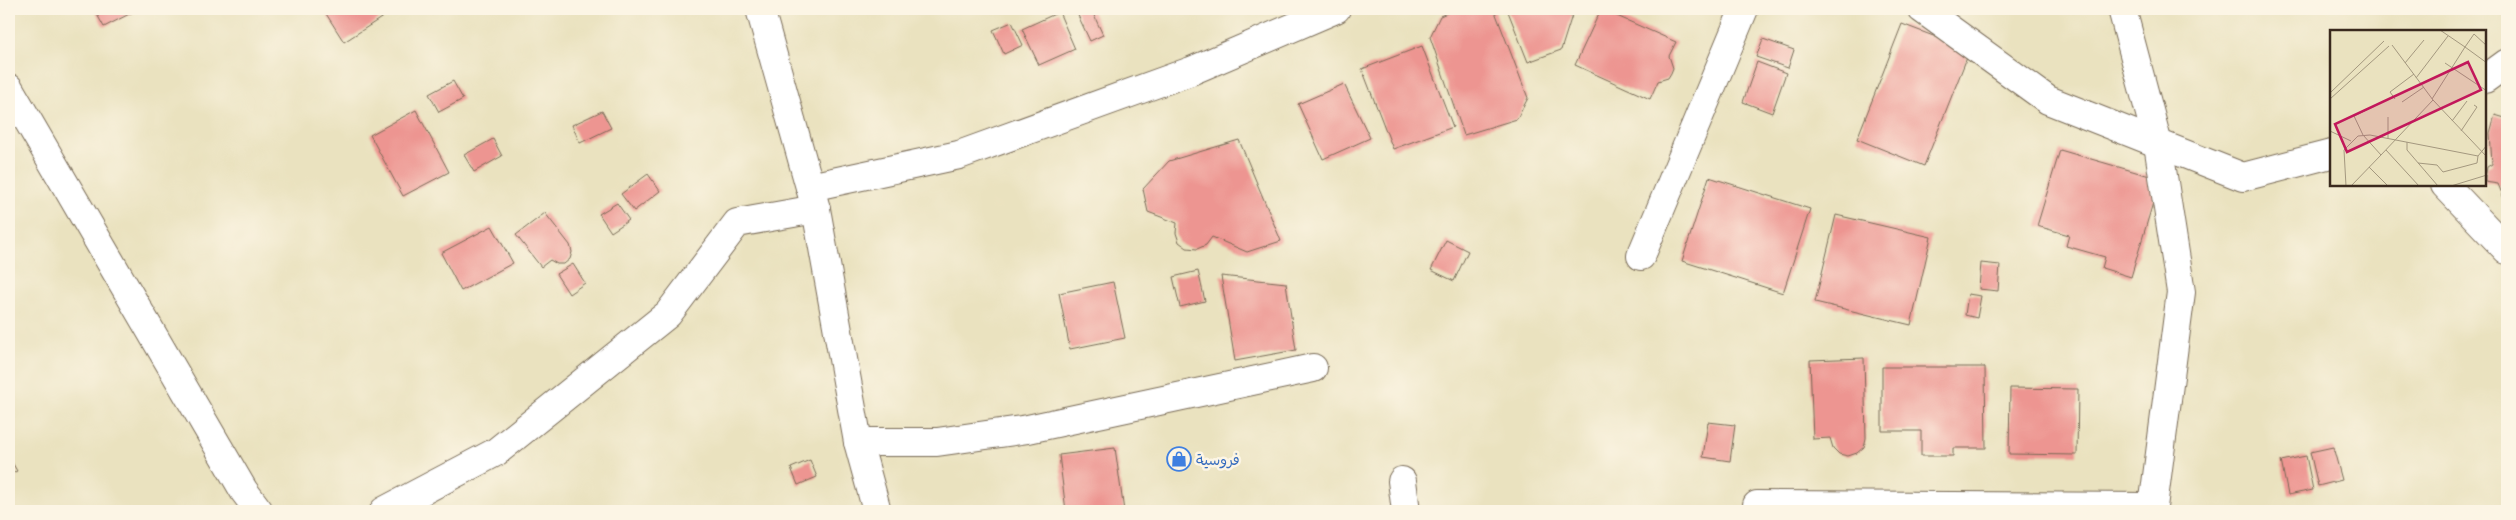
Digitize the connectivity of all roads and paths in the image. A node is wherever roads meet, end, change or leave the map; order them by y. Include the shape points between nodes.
1 (760, 9) edge
2 (1336, 9) edge
3 (1744, 9) edge
4 (1922, 9) edge
5 (2122, 9) edge
6 (2507, 63) edge
7 (2486, 78) edge
8 (9, 88) edge
9 (2158, 144) junction
10 (2330, 154) edge
11 (2446, 186) edge
12 (813, 198) junction
13 (2507, 250) edge
14 (1641, 256) dead end
15 (1312, 368) dead end
16 (858, 442) junction
17 (1402, 481) dead end
18 (1757, 505) dead end
19 (259, 511) edge
20 (384, 511) edge
21 (877, 511) edge
22 (1406, 511) edge

1 - 12 street
2 - 12 street via 1191,71 959,154
3 - 14 street
4 - 9 street via 2048,100
5 - 9 street
6 - 7 street
8 - 19 street via 244,491
9 - 10 street via 2243,177
9 - 18 street via 2181,292 2153,507
11 - 13 street
12 - 16 street
12 - 20 street via 737,223 668,314 496,452
15 - 16 street via 1028,429 937,442
16 - 21 street
17 - 22 street

